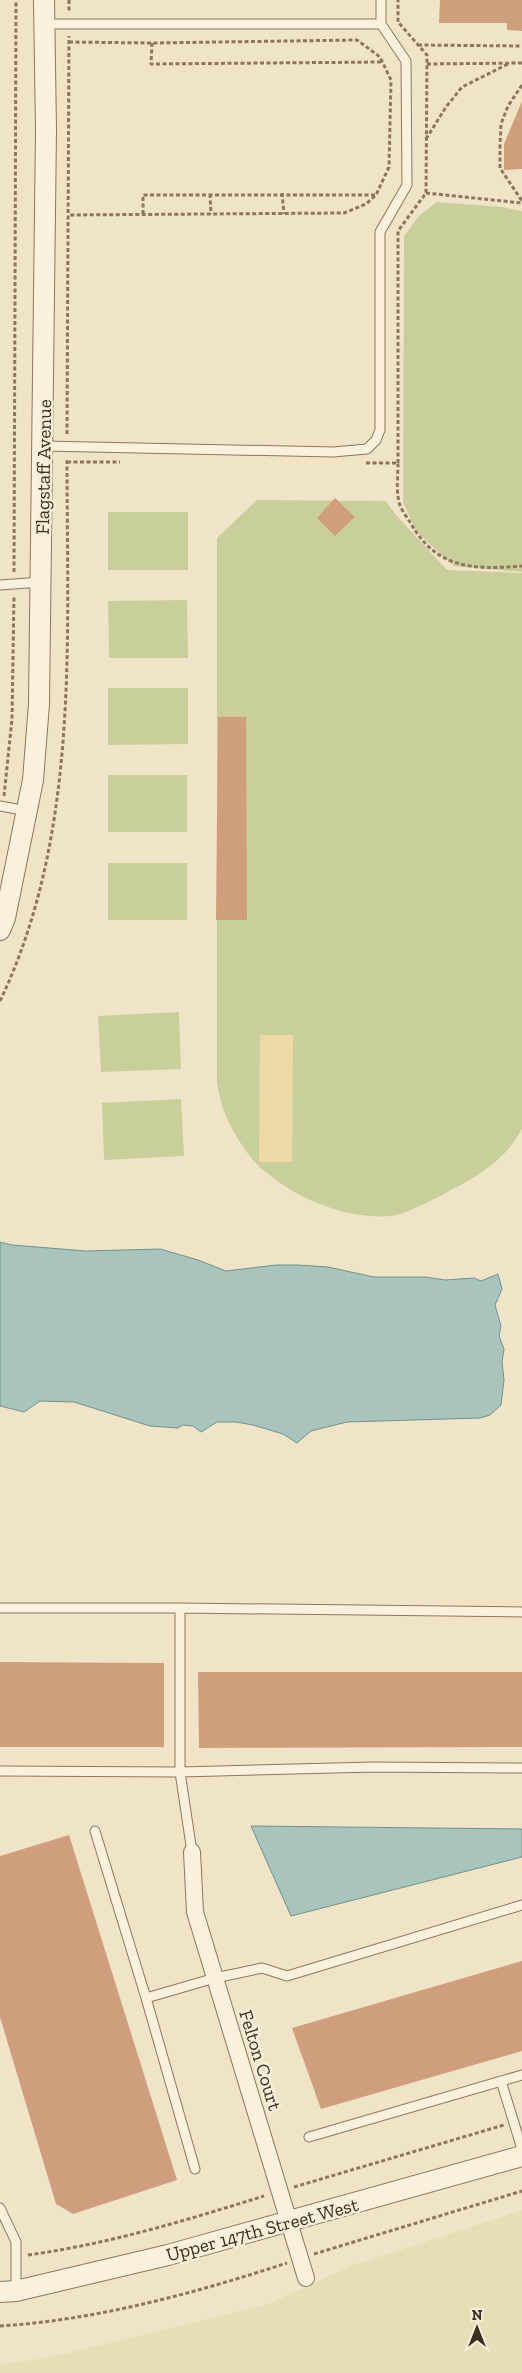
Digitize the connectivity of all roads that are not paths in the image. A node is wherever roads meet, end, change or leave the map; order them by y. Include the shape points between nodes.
1 (44, 0) edge
2 (381, 0) edge
3 (44, 24) junction
4 (381, 24) junction
5 (43, 446) junction
6 (41, 582) junction
7 (0, 584) edge
8 (1, 807) edge
9 (27, 811) junction
10 (0, 930) edge
11 (0, 1608) edge
12 (180, 1608) junction
13 (522, 1612) edge
14 (522, 1768) edge
15 (0, 1771) edge
16 (180, 1772) junction
17 (95, 1831) dead end
18 (192, 1852) joint
19 (522, 1905) edge
20 (215, 1978) junction
21 (146, 1998) junction
22 (522, 2075) edge
23 (501, 2081) junction
24 (309, 2137) dead end
25 (522, 2149) edge
26 (522, 2156) edge
27 (195, 2169) dead end
28 (0, 2208) edge
29 (289, 2221) junction
30 (306, 2278) dead end
31 (8, 2292) edge

1 - 3 street, Flagstaff Avenue
2 - 4 lane
3 - 4 lane
3 - 5 street, Flagstaff Avenue
4 - 5 lane via 406,60 407,185 380,232 380,430 376,440 367,449 333,452
5 - 6 street, Flagstaff Avenue
6 - 7 lane
6 - 9 street, Flagstaff Avenue via 39,704 33,780
8 - 9 lane
9 - 10 street, Flagstaff Avenue
11 - 12 lane
12 - 13 lane
12 - 16 lane
14 - 16 lane via 374,1767
15 - 16 lane
16 - 18 lane
17 - 21 lane
18 - 20 street, Felton Court via 195,1912
19 - 20 lane via 287,1976 262,1968
20 - 21 lane
20 - 29 street, Felton Court
21 - 27 lane
22 - 23 lane
23 - 24 lane
23 - 25 lane
26 - 29 street, Upper 147th Street West
28 - 31 lane via 16,2242
29 - 30 street, Felton Court
29 - 31 street, Upper 147th Street West via 168,2255

